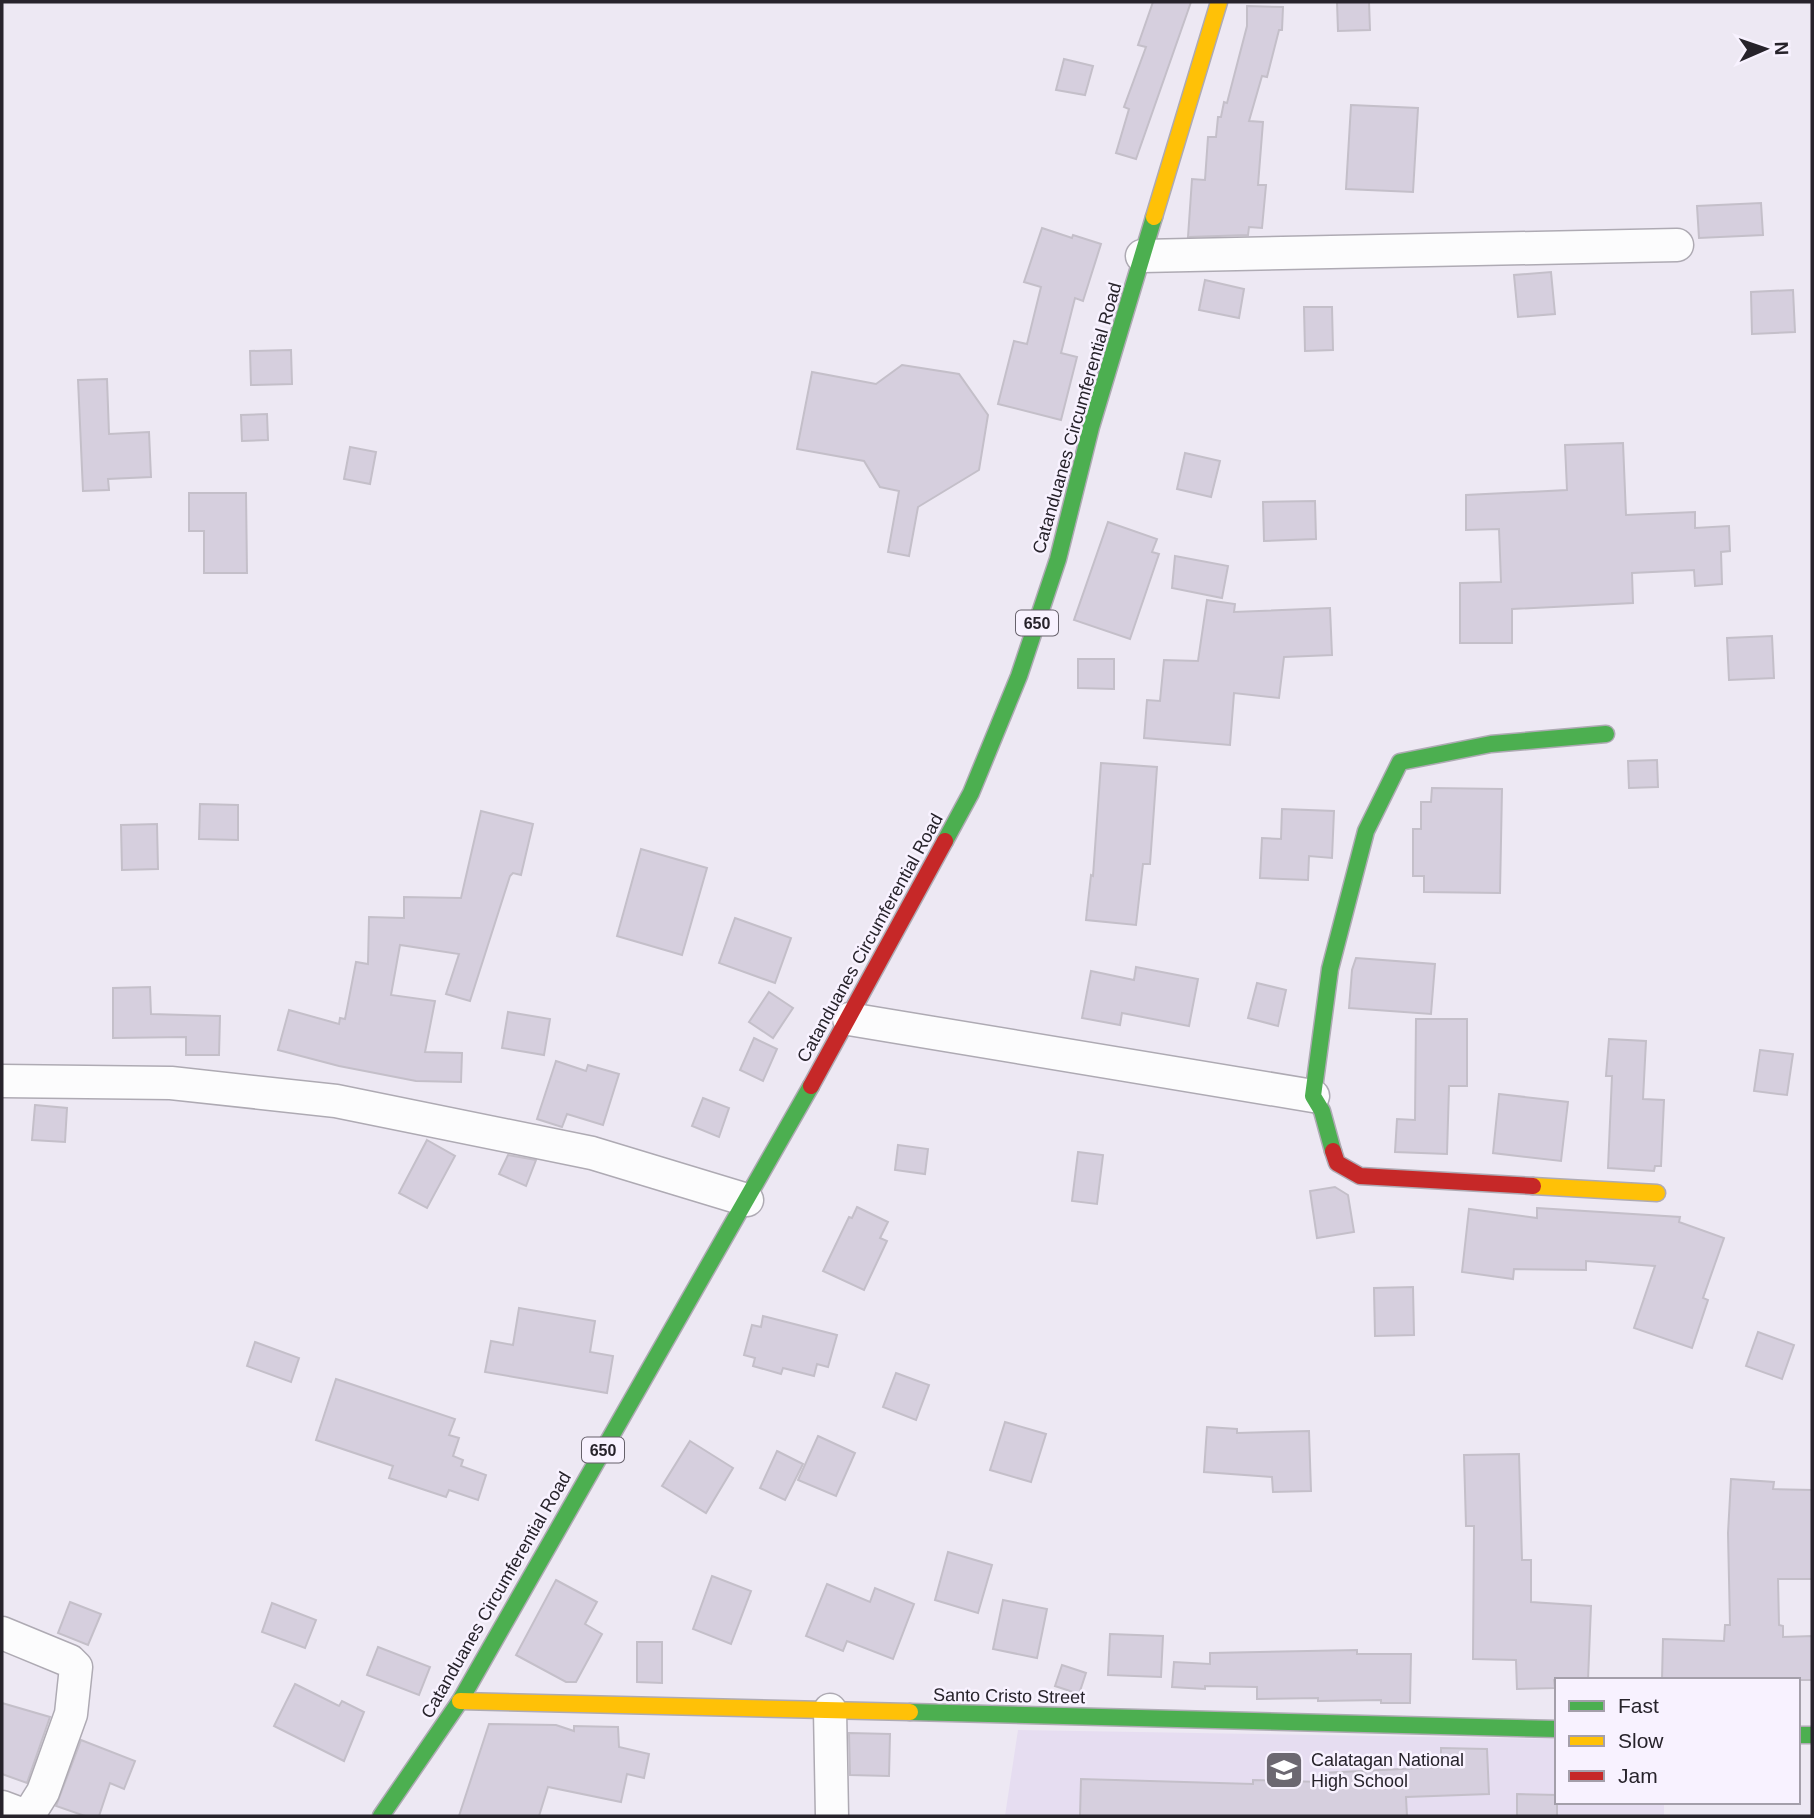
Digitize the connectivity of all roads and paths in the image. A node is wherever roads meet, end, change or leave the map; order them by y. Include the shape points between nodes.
1 (1219, 2) edge
2 (1677, 245) dead end
3 (1142, 256) junction
4 (1606, 734) dead end
5 (849, 1020) junction
6 (2, 1081) edge
7 (1313, 1096) junction
8 (1657, 1193) dead end
9 (747, 1200) junction
10 (2, 1633) edge
11 (460, 1701) junction
12 (830, 1710) junction
13 (1555, 1729) edge
14 (2, 1807) edge
15 (27, 1816) edge
16 (381, 1816) edge
17 (832, 1816) edge

1 - 3 street, Catanduanes Circumferential Road / 650
2 - 3 street
3 - 5 street, Catanduanes Circumferential Road / 650 via 1058,559 1019,676 971,793
4 - 7 street via 1491,744 1400,762 1366,831 1330,969
5 - 7 street
5 - 9 street, Catanduanes Circumferential Road / 650
6 - 9 street via 171,1083 336,1101 592,1153
7 - 8 street via 1337,1163 1360,1176
9 - 11 street, Catanduanes Circumferential Road / 650
10 - 15 street via 76,1667 71,1714 43,1792
11 - 12 street, Santo Cristo Street
11 - 16 street, Catanduanes Circumferential Road / 650
12 - 13 street, Santo Cristo Street
12 - 17 street
14 - 15 street

